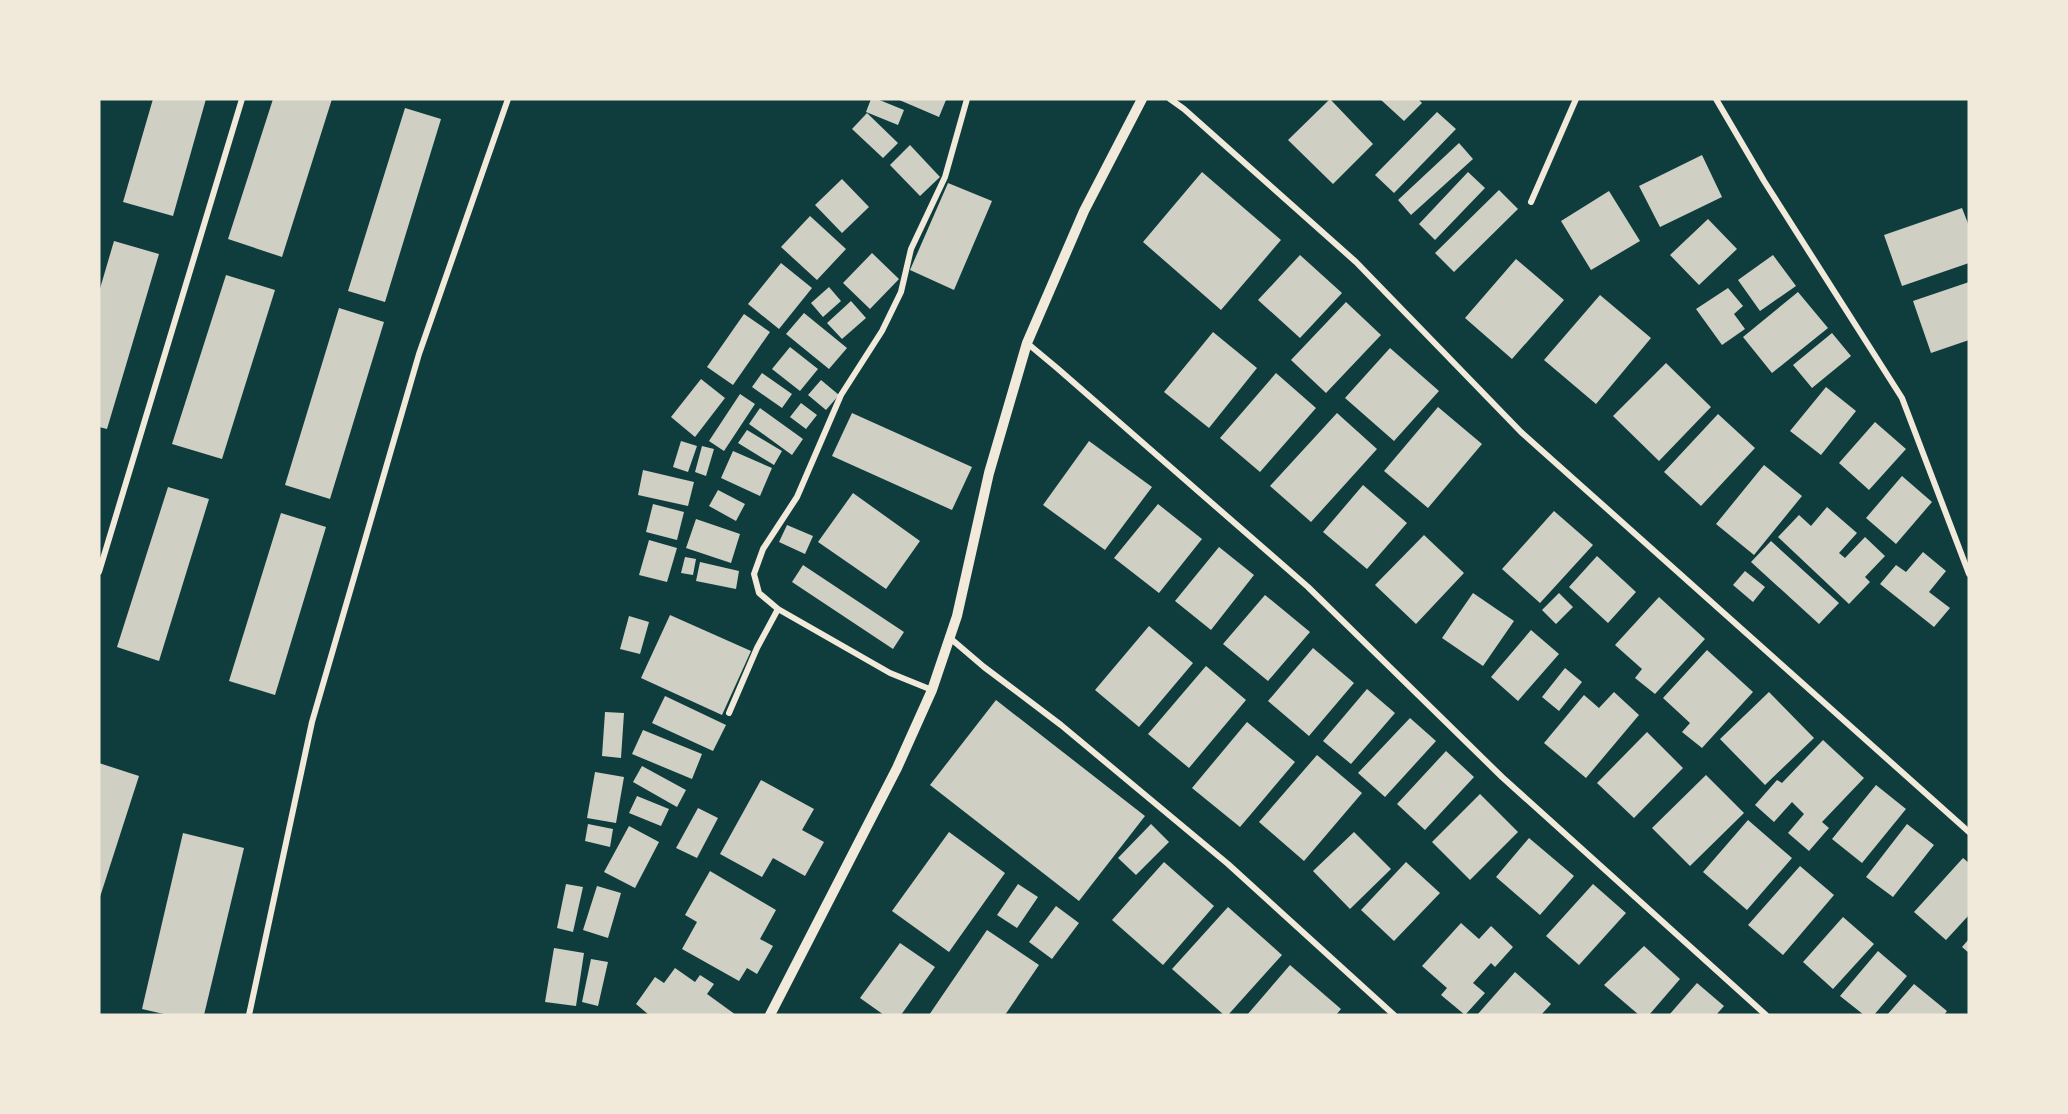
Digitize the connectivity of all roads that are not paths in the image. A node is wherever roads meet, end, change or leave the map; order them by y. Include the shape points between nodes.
1 (243, 99) edge
2 (508, 99) edge
3 (967, 99) edge
4 (1142, 99) edge
5 (1170, 99) edge
6 (1576, 99) edge
7 (1716, 99) edge
8 (1531, 202) dead end
9 (1027, 343) junction
10 (99, 572) edge
11 (1969, 574) edge
12 (778, 609) junction
13 (950, 638) junction
14 (932, 690) junction
15 (729, 713) dead end
16 (1969, 832) edge
17 (249, 1015) edge
18 (770, 1015) edge
19 (1394, 1015) edge
20 (1766, 1015) edge

1 - 10 street
2 - 17 street via 418,354 312,722
3 - 12 street via 945,177 911,249 901,292 842,395 797,497 764,549 754,574 759,593
4 - 9 street via 1084,212
5 - 16 street via 1356,262 1521,432
6 - 8 street
7 - 11 street via 1902,398
9 - 13 street via 989,473
9 - 20 street via 1308,587 1502,777
12 - 14 street via 890,673
12 - 15 street
13 - 14 street
13 - 19 street via 1061,724 1228,864
14 - 18 street via 897,768

